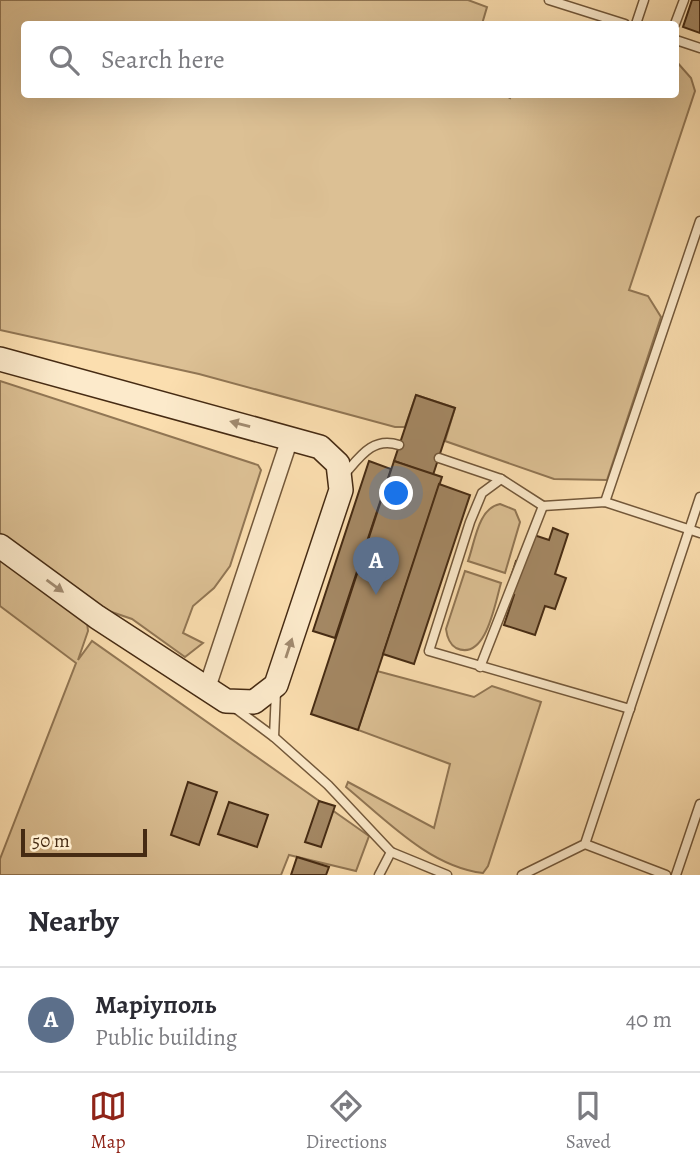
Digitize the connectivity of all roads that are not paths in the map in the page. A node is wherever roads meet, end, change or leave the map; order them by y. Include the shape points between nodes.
1 (549, 0) edge
2 (644, 0) edge
3 (684, 0) edge
4 (616, 21) edge
5 (637, 21) edge
6 (677, 21) edge
7 (679, 41) edge
8 (700, 48) edge
9 (700, 221) edge
10 (0, 359) edge
11 (290, 438) junction
12 (399, 446) dead end
13 (439, 458) dead end
14 (340, 479) junction
15 (501, 479) junction
16 (700, 497) edge
17 (605, 502) junction
18 (543, 506) junction
19 (689, 530) junction
20 (700, 533) edge
21 (0, 546) edge
22 (480, 667) junction
23 (276, 685) junction
24 (207, 688) junction
25 (226, 701) junction
26 (630, 709) junction
27 (274, 737) junction
28 (700, 804) edge
29 (585, 845) junction
30 (391, 852) junction
31 (379, 875) edge
32 (447, 875) edge
33 (523, 875) edge
34 (666, 875) edge
35 (676, 875) edge

1 - 4 lane
2 - 5 lane
3 - 6 lane
7 - 8 lane
9 - 17 lane
11 -> 10 main road
11 - 14 main road via 320,447 338,464
11 - 24 street
12 - 14 lane via 381,442 370,446
13 - 15 lane
23 -> 14 main road via 341,490
15 - 18 lane
15 - 22 lane via 482,493 429,650
16 - 19 lane
17 - 18 lane
17 - 19 lane
18 - 22 lane
19 - 20 lane
19 - 26 lane
21 -> 24 main road via 97,617
22 - 26 lane
23 - 25 main road via 254,702
23 - 27 lane
24 - 25 main road
25 - 27 lane
26 - 29 lane
27 - 30 lane via 328,785
28 - 35 lane
29 - 33 lane
29 - 34 lane
30 - 31 lane
30 - 32 lane

